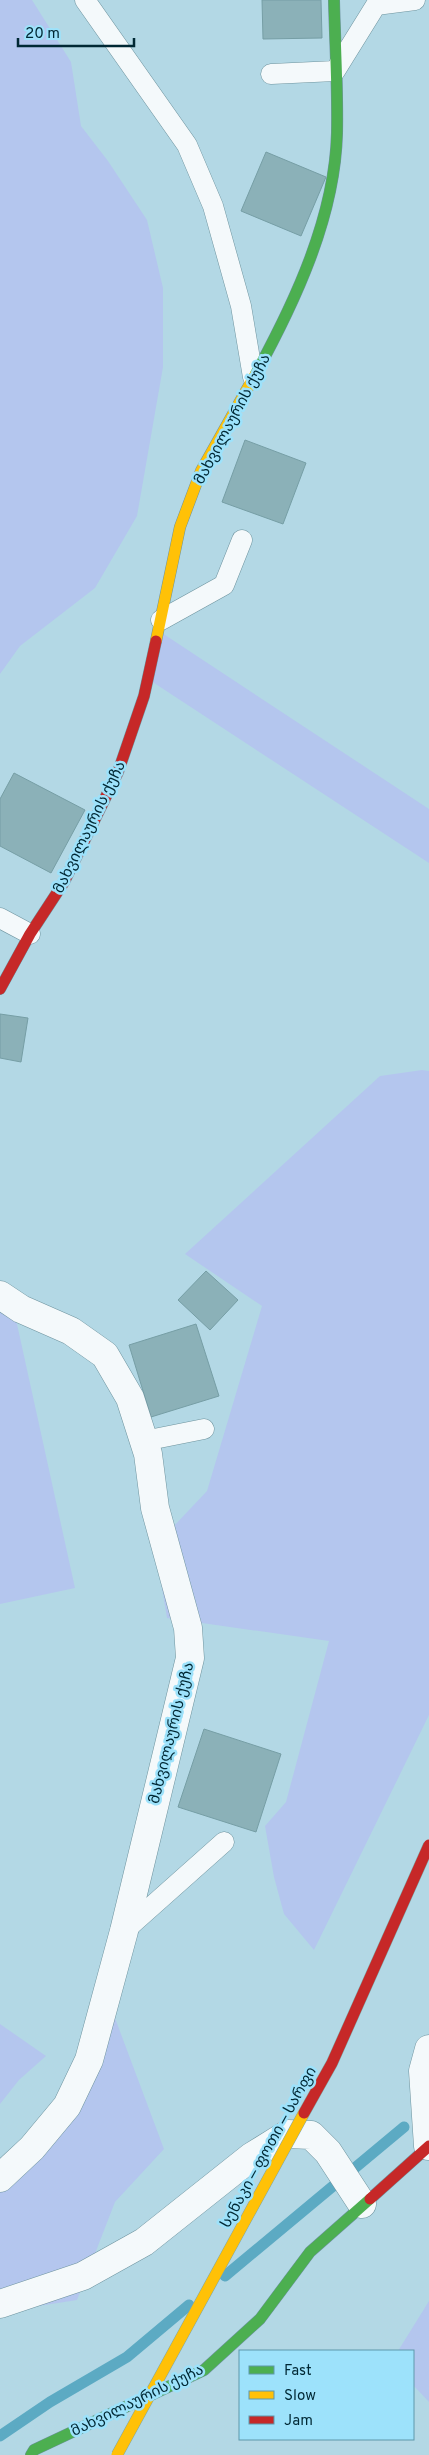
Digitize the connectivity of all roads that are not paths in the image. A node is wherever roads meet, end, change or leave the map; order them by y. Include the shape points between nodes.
1 (85, 0) edge
2 (334, 0) edge
3 (414, 0) edge
4 (335, 71) junction
5 (271, 74) dead end
6 (253, 377) junction
7 (242, 540) dead end
8 (161, 620) junction
9 (0, 918) edge
10 (30, 934) junction
11 (0, 989) edge
12 (0, 1295) edge
13 (204, 1430) dead end
14 (144, 1441) junction
15 (224, 1842) dead end
16 (429, 1845) edge
17 (124, 1931) junction
18 (429, 2049) edge
19 (428, 2146) edge
20 (0, 2178) edge
21 (357, 2194) junction
22 (0, 2304) edge
23 (31, 2455) edge
24 (118, 2455) edge

1 - 6 lane via 187,145 213,206 239,297
2 - 4 main road, მახვილაურის ქუჩა
3 - 4 lane via 376,5
4 - 5 lane
4 - 6 main road, მახვილაურის ქუჩა via 337,134 330,190 295,295
6 - 8 main road, მახვილაურის ქუჩა via 201,471 180,527
7 - 8 lane via 224,585
8 - 10 main road, მახვილაურის ქუჩა via 144,696 118,772 64,882
9 - 10 lane
10 - 11 main road, მახვილაურის ქუჩა
12 - 14 street, მახვილაურის ქუჩა via 71,1332 104,1355 130,1398
13 - 14 lane
14 - 17 street, მახვილაურის ქუჩა via 155,1508 188,1628 190,1658
15 - 17 lane
16 - 24 main road, სენაკი — ფოთი — სარფი, bridge via 332,2063
17 - 20 street, მახვილაურის ქუჩა via 89,2060 67,2106 32,2148
18 - 19 street via 423,2071
19 - 21 main road, მახვილაურის ქუჩა
21 - 22 street via 328,2152 311,2135 288,2134 251,2157 144,2242 83,2276
21 - 23 main road, მახვილაურის ქუჩა via 260,2319 204,2370 34,2450

